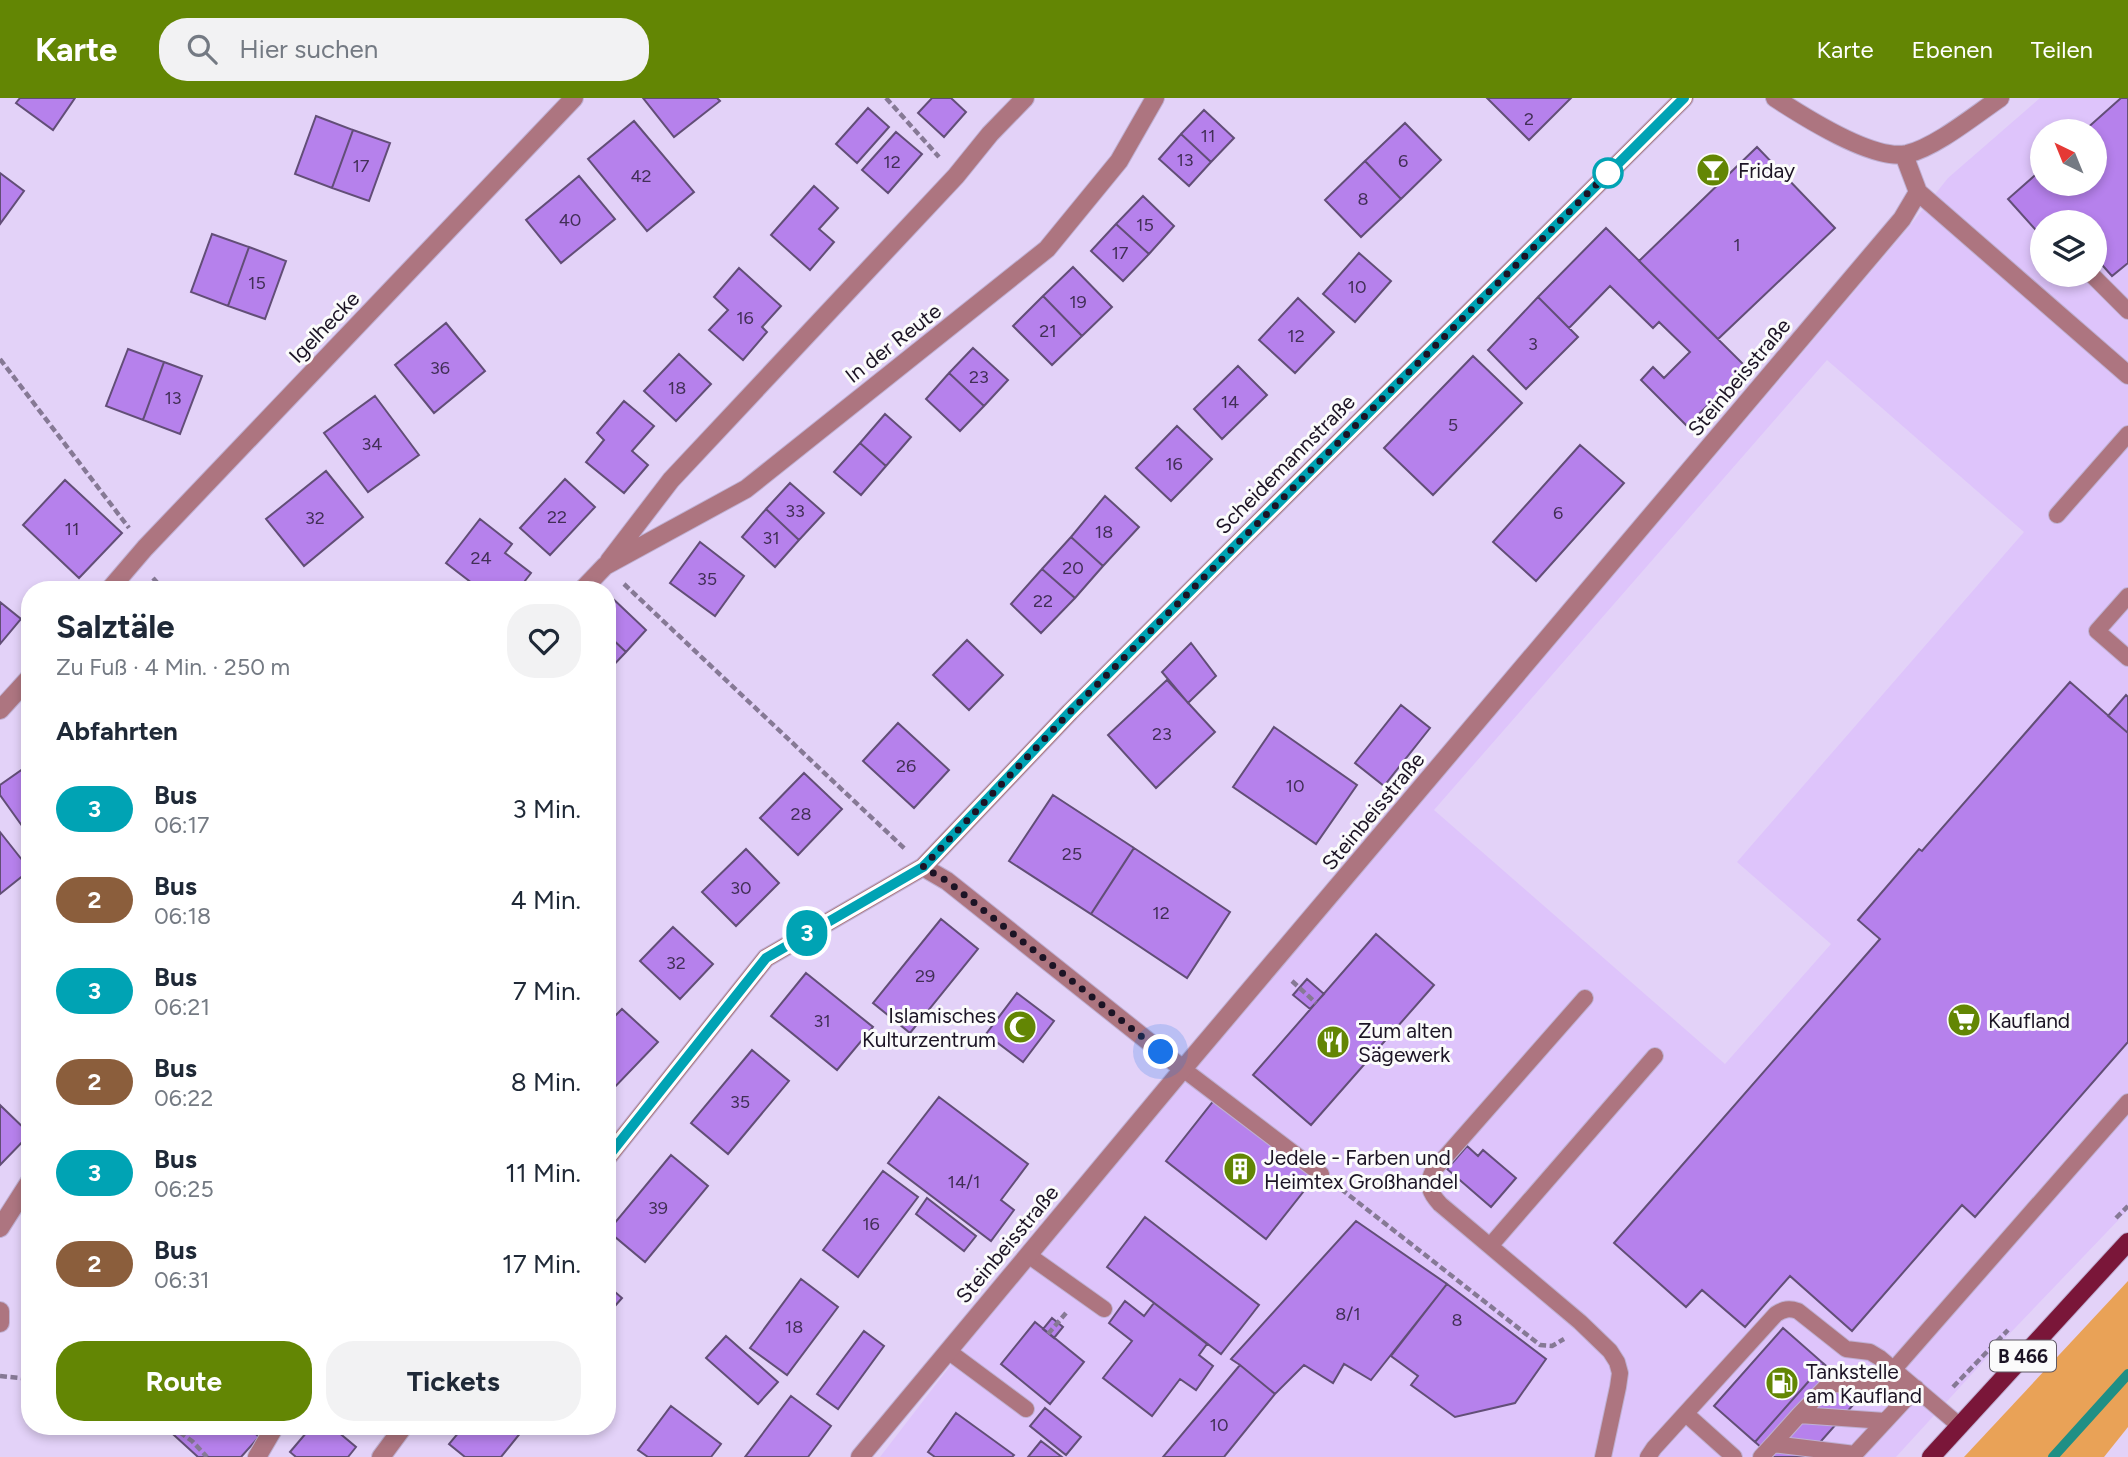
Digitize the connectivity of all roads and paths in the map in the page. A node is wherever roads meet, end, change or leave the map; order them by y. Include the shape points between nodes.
1 (574, 98) edge
2 (886, 98) edge
3 (1025, 98) edge
4 (1155, 98) edge
5 (1684, 98) edge
6 (1775, 98) edge
7 (2000, 98) edge
8 (1905, 155) junction
9 (956, 176) junction
10 (1918, 192) junction
11 (2104, 287) edge
12 (2128, 311) edge
13 (0, 359) edge
14 (2128, 375) edge
15 (2128, 434) edge
16 (2057, 515) dead end
17 (128, 527) dead end
18 (605, 566) junction
19 (117, 581) edge
20 (591, 581) edge
21 (2128, 596) edge
22 (2128, 658) edge
23 (21, 687) edge
24 (0, 710) edge
25 (923, 867) junction
26 (1300, 988) dead end
27 (1585, 998) dead end
28 (1316, 1003) dead end
29 (1655, 1056) dead end
30 (1183, 1069) junction
31 (2128, 1102) edge
32 (616, 1147) edge
33 (1321, 1174) joint
34 (21, 1195) edge
35 (0, 1228) edge
36 (2128, 1242) edge
37 (1490, 1246) junction
38 (1028, 1255) junction
39 (1104, 1309) dead end
40 (0, 1311) edge
41 (1580, 1322) junction
42 (0, 1323) edge
43 (948, 1351) junction
44 (1894, 1369) junction
45 (0, 1376) edge
46 (21, 1378) edge
47 (1916, 1388) junction
48 (1026, 1409) dead end
49 (1686, 1414) junction
50 (1799, 1415) junction
51 (1885, 1421) junction
52 (1960, 1426) junction
53 (184, 1435) edge
54 (270, 1435) edge
55 (397, 1435) edge
56 (1773, 1444) junction
57 (1853, 1455) edge
58 (207, 1457) edge
59 (257, 1457) edge
60 (381, 1457) edge
61 (860, 1457) edge
62 (1603, 1457) edge
63 (1648, 1457) edge
64 (1734, 1457) edge
65 (1761, 1457) edge
66 (1931, 1457) edge

1 - 19 street, Igelhecke
2 - 9 path
3 - 9 street, In der Reute
4 - 18 street, In der Reute via 1119,161 1047,249 746,489
5 - 25 street, Scheidemannstraße via 1235,545
6 - 8 street via 1810,121 1873,150
7 - 8 street via 1927,147
8 - 10 street
9 - 18 street, In der Reute via 671,480
10 - 14 street
10 - 30 street, Steinbeisstraße via 1893,230
11 - 12 lane
13 - 17 path
15 - 16 lane
18 - 20 street, In der Reute
18 - 25 path
21 - 22 lane via 2097,631
23 - 24 street
25 - 30 street via 947,881
25 - 32 street, Scheidemannstraße via 766,958
26 - 28 path
27 - 37 lane via 1430,1178 1432,1195
29 - 37 lane
30 - 33 lane
30 - 38 street, Steinbeisstraße
31 - 44 lane
33 - 41 path via 1540,1345 1562,1342
34 - 35 street
36 - 52 main road, B 466
37 - 41 lane
38 - 39 lane
38 - 43 street, Steinbeisstraße
40 - 42 street
41 - 62 lane via 1610,1351 1620,1373
43 - 48 lane
43 - 61 street, Steinbeisstraße
44 - 47 lane
44 - 49 lane via 1870,1352 1846,1349 1798,1311 1783,1309
45 - 46 path
47 - 50 lane via 1832,1384
47 - 51 lane
47 - 52 lane
49 - 63 lane
49 - 64 lane
50 - 51 lane
50 - 56 lane
51 - 57 lane
52 - 66 main road, B 466
53 - 58 path
54 - 59 street
55 - 60 street
56 - 57 lane
56 - 65 lane

